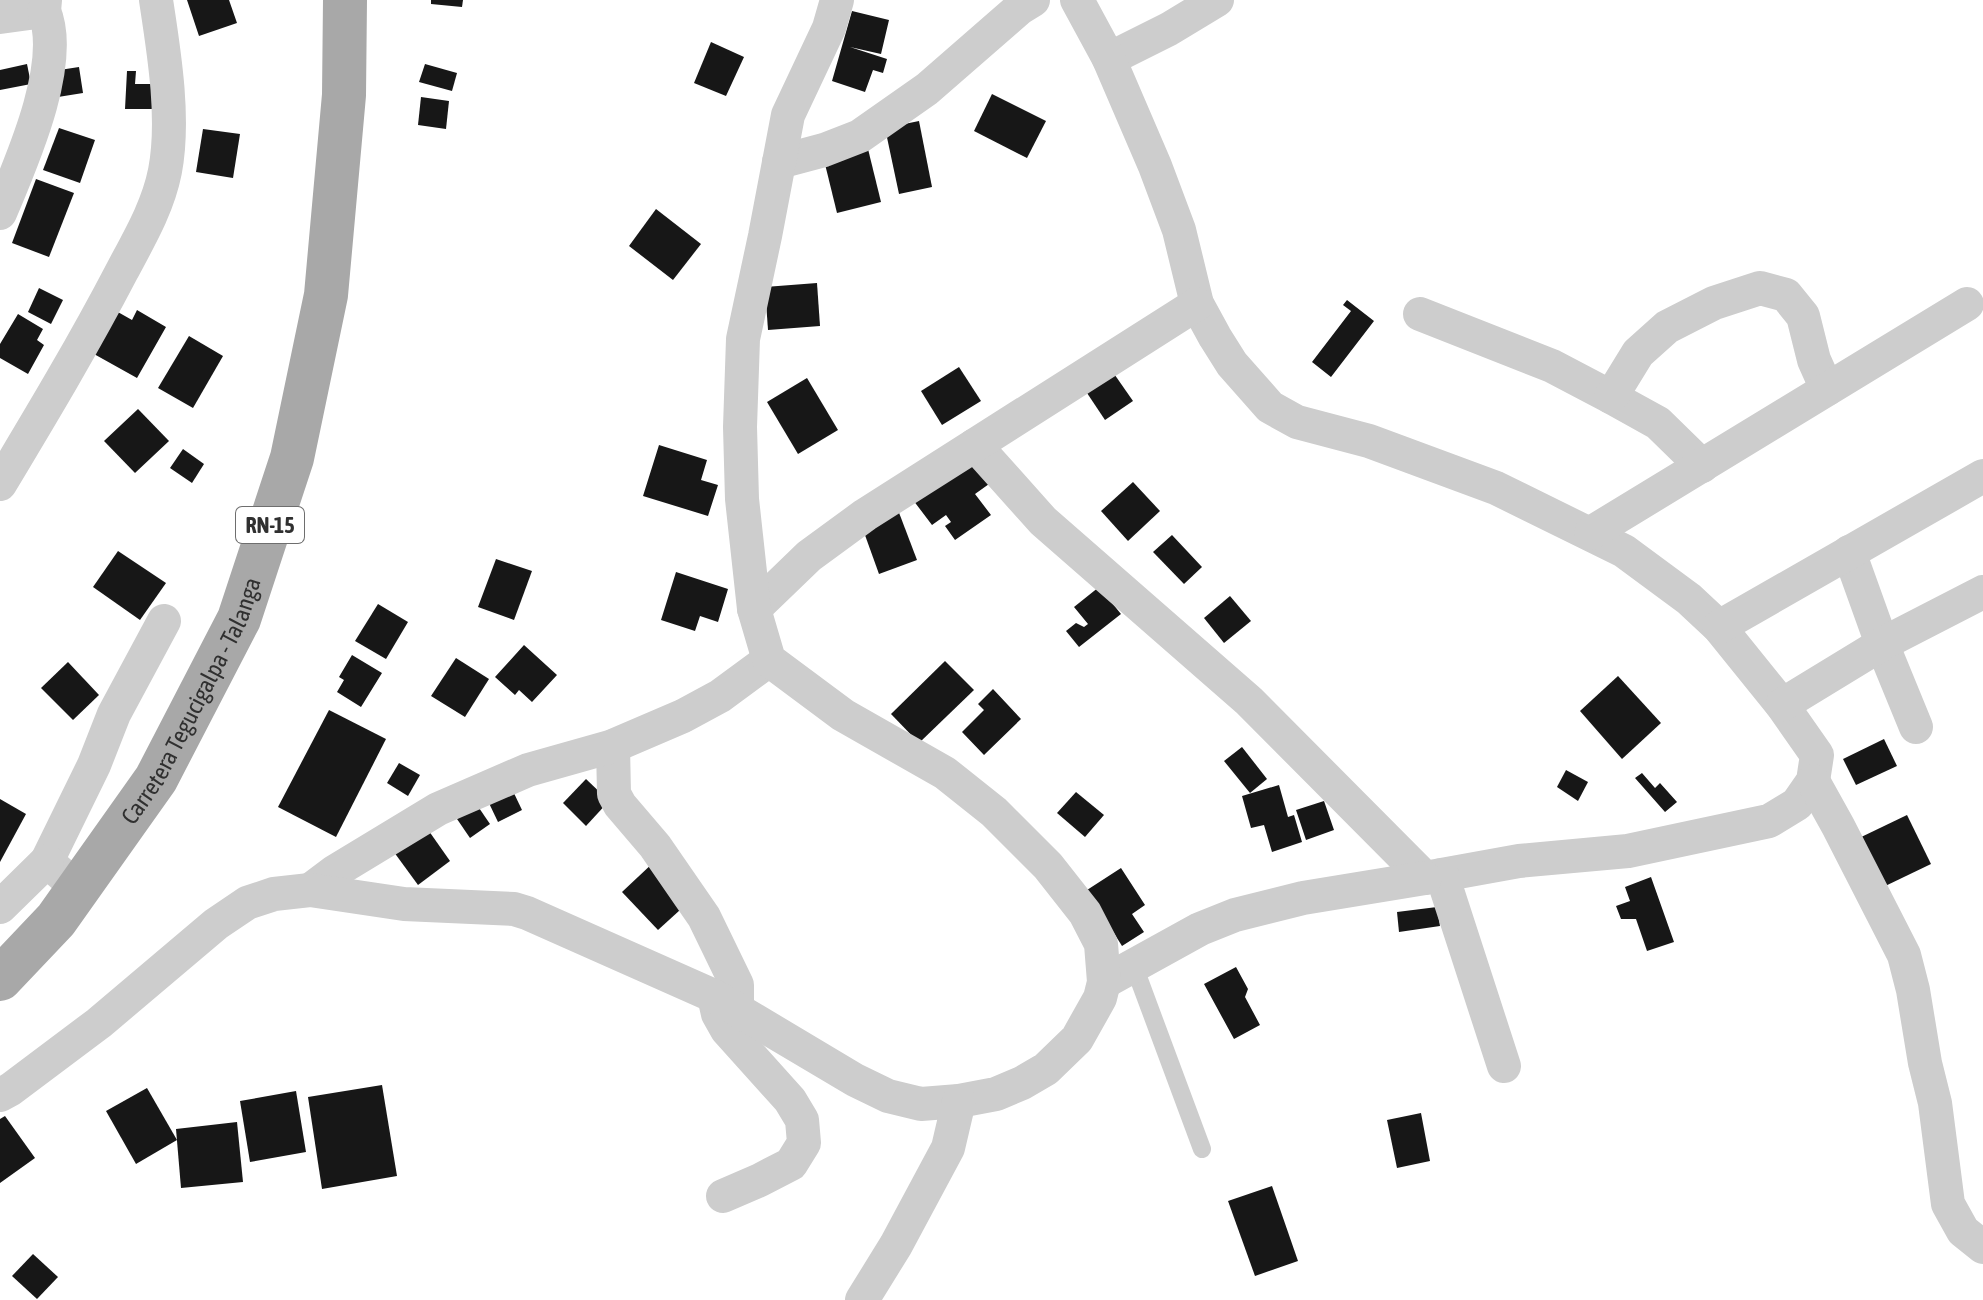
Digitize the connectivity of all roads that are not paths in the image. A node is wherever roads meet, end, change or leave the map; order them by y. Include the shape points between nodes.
1 (156, 0) edge
2 (345, 0) edge
3 (837, 0) edge
4 (1033, 0) edge
5 (1077, 0) edge
6 (1217, 0) edge
7 (44, 6) edge
8 (0, 17) edge
9 (1109, 59) junction
10 (35, 129) junction
11 (0, 136) edge
12 (779, 162) junction
13 (0, 213) edge
14 (1197, 304) junction
15 (1967, 304) dead end
16 (1420, 314) dead end
17 (1827, 389) junction
18 (1611, 397) junction
19 (975, 445) junction
20 (1702, 466) junction
21 (1983, 476) edge
22 (0, 484) edge
23 (1591, 533) junction
24 (1849, 552) junction
25 (1983, 592) edge
26 (754, 609) junction
27 (164, 621) dead end
28 (1719, 627) junction
29 (1882, 644) junction
30 (769, 660) junction
31 (1782, 705) junction
32 (1916, 727) dead end
33 (613, 746) junction
34 (1813, 781) junction
35 (63, 875) junction
36 (1433, 876) junction
37 (310, 890) junction
38 (0, 907) edge
39 (1134, 966) junction
40 (0, 979) edge
41 (1104, 982) junction
42 (725, 1004) junction
43 (1504, 1066) dead end
44 (0, 1095) edge
45 (959, 1101) junction
46 (1202, 1149) dead end
47 (723, 1196) dead end
48 (1983, 1247) edge
49 (862, 1300) edge

1 - 22 street via 168,117 166,168 158,201
2 - 35 main road, Carretera Tegucigalpa - Talanga / RN-15 via 344,95 326,295 292,458 239,619 156,779
3 - 12 street via 788,115
4 - 12 street via 927,89 860,136
5 - 9 street
6 - 9 street
7 - 8 street
7 - 10 street via 50,25 49,58
9 - 14 street via 1179,230
10 - 11 street
10 - 13 street
12 - 26 street via 741,364 742,499
14 - 19 street
14 - 23 street via 1232,364 1270,407 1297,422 1369,441 1496,488
15 - 17 street
16 - 18 street via 1552,366
17 - 18 street via 1803,316 1786,295 1760,288 1667,327 1638,353
17 - 20 street
18 - 20 street via 1658,423
19 - 26 street via 809,556
19 - 36 street via 1043,521 1249,701
20 - 23 street
21 - 24 street
23 - 28 street via 1624,551
24 - 28 street
24 - 29 street
25 - 29 street
26 - 30 street
27 - 35 street via 114,714
28 - 31 street
29 - 31 street
29 - 32 street
30 - 33 street via 720,696
30 - 41 street via 843,715 945,773 994,812 1085,913 1101,944
31 - 34 street via 1817,755
33 - 37 street via 528,770 438,809
33 - 42 street via 614,794 704,917 737,985
34 - 36 street via 1797,804 1769,821 1628,851
34 - 48 street via 1904,955 1935,1103 1948,1204 1963,1231
35 - 38 street
35 - 40 main road, Carretera Tegucigalpa - Talanga / RN-15 via 56,920
36 - 39 street via 1235,915
36 - 43 street
37 - 42 street via 404,904 514,909
37 - 44 street via 247,903
39 - 41 street
39 - 46 lane
41 - 45 street via 1077,1039 1046,1069 996,1094
42 - 45 street via 888,1096 921,1104
42 - 47 street via 718,1014 727,1030 790,1100 802,1120 804,1143 791,1164
45 - 49 street via 948,1148

